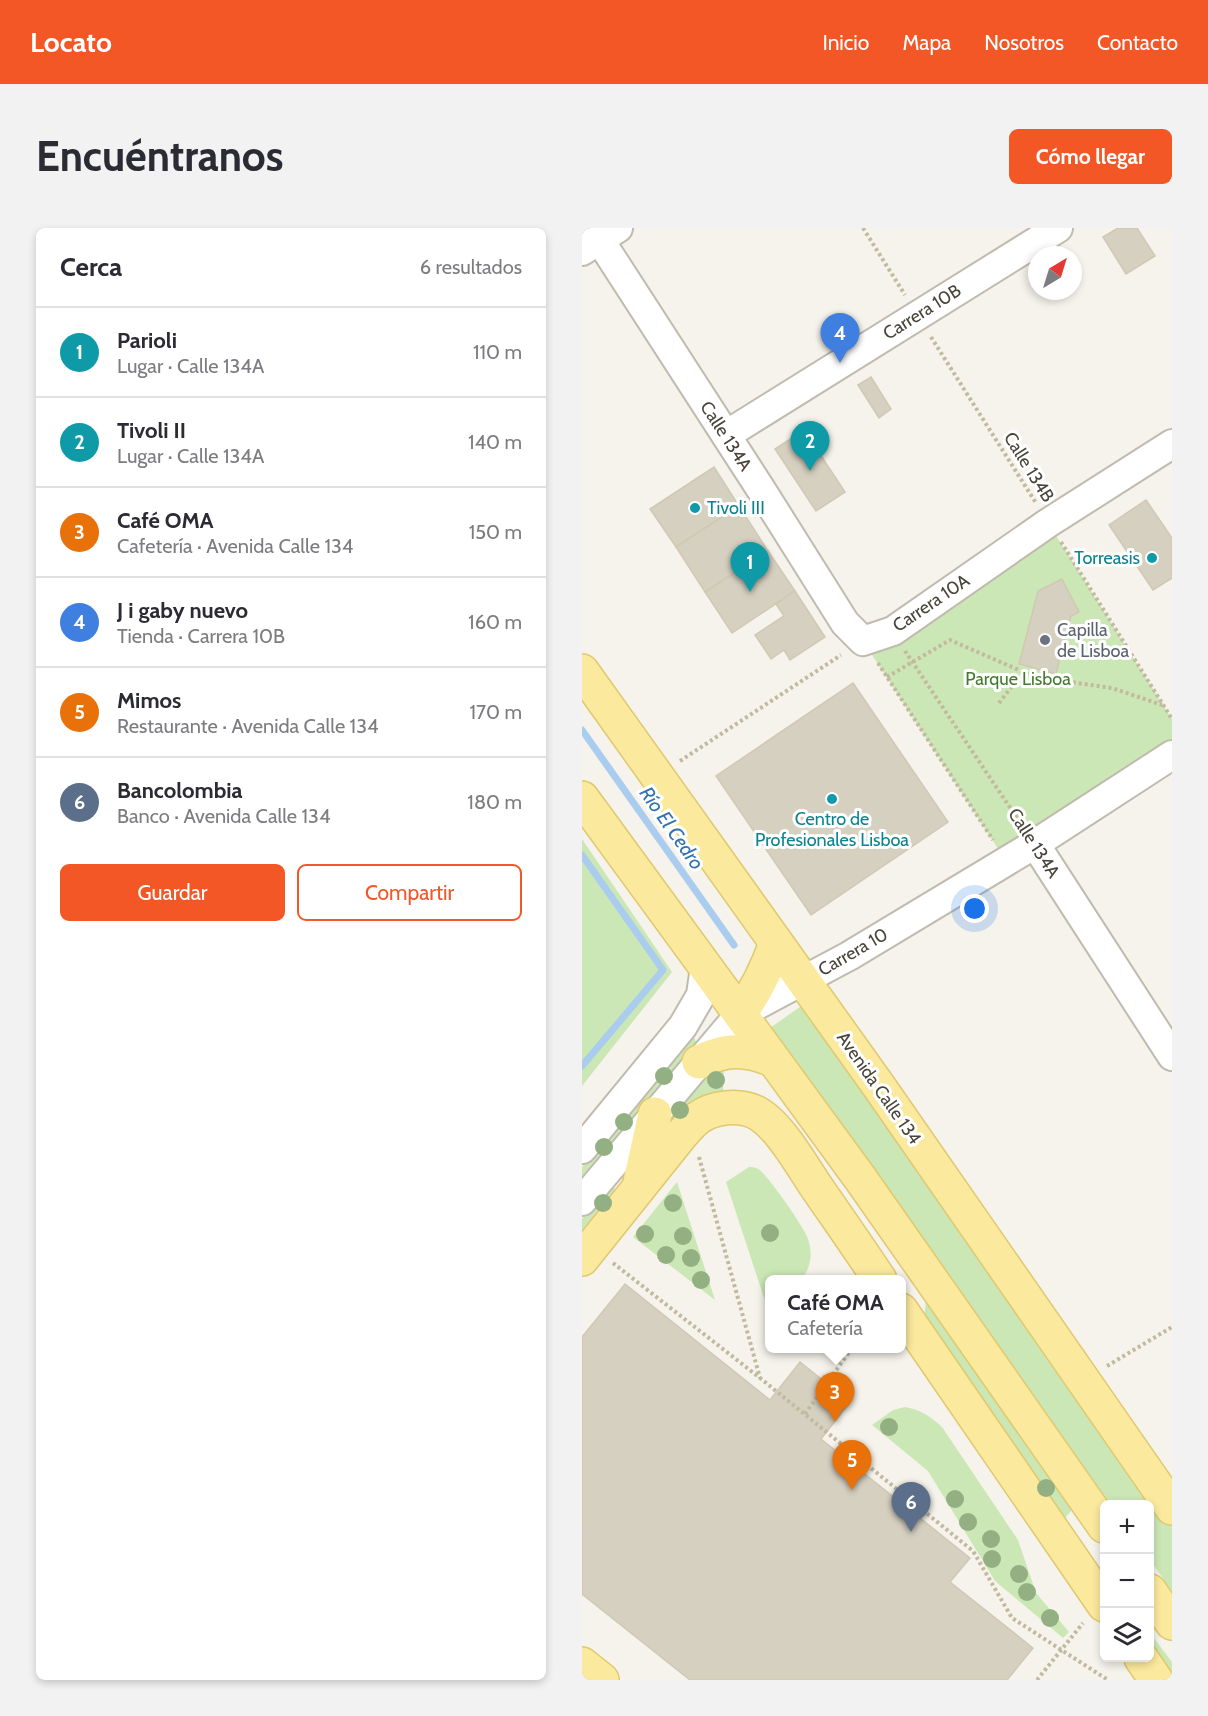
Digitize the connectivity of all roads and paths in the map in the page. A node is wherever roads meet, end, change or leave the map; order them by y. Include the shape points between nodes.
1 (863, 228) edge
2 (1058, 228) edge
3 (598, 237) edge
4 (918, 315) junction
5 (726, 435) junction
6 (1172, 444) edge
7 (1048, 523) junction
8 (893, 631) junction
9 (863, 641) junction
10 (913, 662) junction
11 (582, 670) edge
12 (1023, 672) junction
13 (887, 677) junction
14 (999, 703) dead end
15 (1163, 705) junction
16 (1172, 720) edge
17 (1172, 755) edge
18 (657, 776) junction
19 (582, 798) edge
20 (1035, 844) junction
21 (1006, 861) junction
22 (776, 943) junction
23 (705, 967) junction
24 (803, 981) junction
25 (740, 1014) junction
26 (1169, 1043) edge
27 (773, 1060) junction
28 (699, 1062) junction
29 (655, 1114) junction
30 (582, 1149) edge
31 (791, 1149) junction
32 (699, 1156) dead end
33 (860, 1178) junction
34 (638, 1189) junction
35 (582, 1201) edge
36 (594, 1258) edge
37 (877, 1275) edge
38 (895, 1275) edge
39 (908, 1319) edge
40 (1172, 1327) edge
41 (848, 1353) edge
42 (760, 1378) junction
43 (1083, 1381) junction
44 (805, 1414) junction
45 (1172, 1508) edge
46 (1100, 1520) edge
47 (1059, 1539) junction
48 (1100, 1566) edge
49 (1097, 1610) edge
50 (1062, 1650) junction
51 (1144, 1662) edge
52 (582, 1664) edge
53 (602, 1680) edge
54 (1037, 1680) edge
55 (1108, 1680) edge
56 (1156, 1680) edge

1 - 4 path, Calle 134B
2 - 4 street, Carrera 10B
3 - 5 street, Calle 134A
4 - 5 street, Carrera 10B
4 - 7 path, Calle 134B
5 - 9 street, Calle 134A via 845,623
6 - 7 street, Carrera 10A
7 - 8 street, Carrera 10A
7 - 15 path, Calle 134B
8 - 9 street, Carrera 10A
8 - 10 path, Calle 134A
9 - 13 path
9 - 18 path
10 - 12 path via 950,640
10 - 13 path
10 - 20 path, Calle 134A
11 - 18 main road, Avenida Calle 134
12 - 14 path
12 - 15 path via 1112,688
13 - 21 path
15 - 16 path, Calle 134B
17 - 20 street, Carrera 10
18 - 22 main road, Avenida Calle 134
19 - 23 main road
20 - 21 street, Carrera 10
20 - 26 street, Calle 134A
21 - 24 street, Carrera 10
22 - 24 main road, Avenida Calle 134
22 - 25 main road via 764,976
23 - 25 main road
23 - 30 street via 701,995 683,1026
24 - 25 street, Carrera 10
24 - 43 main road, Avenida Calle 134
25 - 27 main road
25 - 28 street, Carrera 10
27 - 28 main road via 739,1051
27 - 31 main road
27 - 33 main road
28 - 29 street, Carrera 10
29 - 34 main road
29 - 35 street, Carrera 10
31 - 34 main road via 762,1116 736,1108 717,1109 697,1118
31 - 37 main road
32 - 42 path
33 - 38 main road
33 - 46 main road
34 - 36 main road
36 - 42 path
39 - 47 main road
40 - 43 path
41 - 44 path
42 - 44 path
43 - 45 main road, Avenida Calle 134
44 - 50 path via 973,1551 1012,1617
47 - 48 main road
47 - 49 main road
49 - 50 path
50 - 54 path
50 - 55 path
51 - 56 main road
52 - 53 main road

